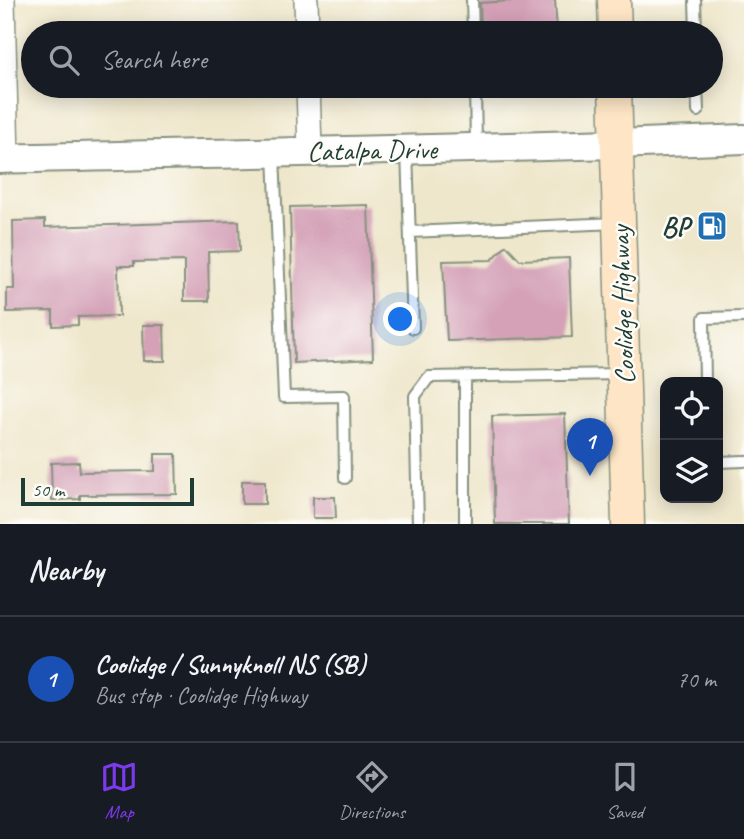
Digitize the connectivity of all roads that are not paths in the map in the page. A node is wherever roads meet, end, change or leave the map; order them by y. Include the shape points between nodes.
1 (2, 0) edge
2 (306, 0) edge
3 (472, 0) edge
4 (614, 0) edge
5 (695, 0) edge
6 (307, 21) edge
7 (473, 21) edge
8 (615, 21) edge
9 (696, 21) edge
10 (308, 98) edge
11 (475, 98) edge
12 (615, 98) edge
13 (697, 98) edge
14 (698, 111) dead end
15 (744, 139) edge
16 (617, 144) junction
17 (476, 149) junction
18 (310, 150) junction
19 (274, 151) junction
20 (407, 151) junction
21 (4, 159) edge
22 (619, 223) junction
23 (410, 232) junction
24 (744, 317) edge
25 (413, 328) dead end
26 (624, 374) junction
27 (465, 377) junction
28 (705, 377) edge
29 (744, 461) edge
30 (723, 462) edge
31 (345, 478) dead end
32 (418, 524) edge
33 (465, 524) edge
34 (628, 524) edge

1 - 21 street
2 - 6 street
3 - 7 lane
4 - 8 main road
5 - 9 lane
10 - 18 street
11 - 17 lane
12 - 16 main road, Coolidge Highway
13 - 14 lane
15 - 16 street, Catalpa Drive
16 - 17 street, Catalpa Drive
16 - 22 main road, Coolidge Highway
17 - 20 street, Catalpa Drive
18 - 19 street, Catalpa Drive
18 - 20 street, Catalpa Drive
19 - 21 street, Catalpa Drive
19 - 31 lane via 284,397 344,396
20 - 23 lane
22 - 23 lane
22 - 26 main road, Coolidge Highway
23 - 25 lane
24 - 28 lane via 704,318
26 - 27 lane
26 - 34 main road, Coolidge Highway
27 - 32 lane via 429,377 415,396
27 - 33 lane
29 - 30 lane

